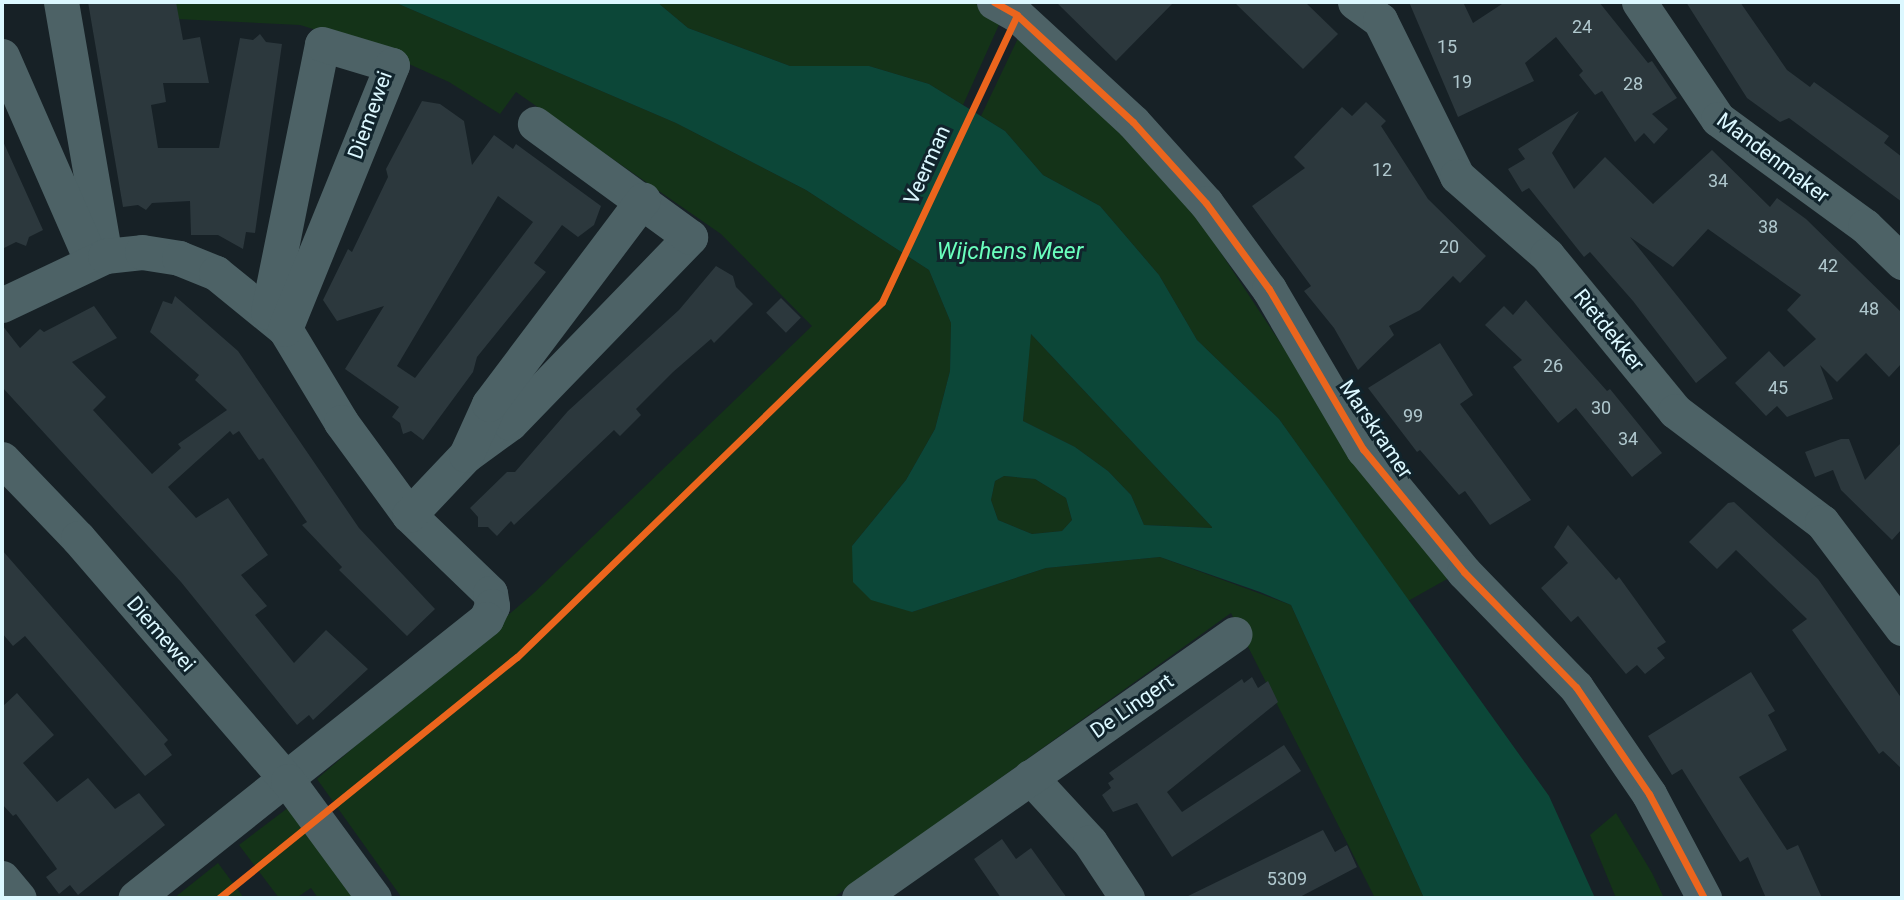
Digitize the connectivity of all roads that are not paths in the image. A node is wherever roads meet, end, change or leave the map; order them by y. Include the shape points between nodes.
1 (61, 2) edge
2 (1355, 2) edge
3 (1639, 2) edge
4 (1014, 6) edge
5 (2, 56) edge
6 (535, 124) dead end
7 (643, 200) junction
8 (98, 258) junction
9 (1902, 262) edge
10 (2, 305) edge
11 (276, 321) junction
12 (467, 455) junction
13 (2, 459) edge
14 (409, 515) junction
15 (1902, 628) edge
16 (1234, 634) dead end
17 (1030, 777) junction
18 (288, 781) junction
19 (2, 878) edge
20 (19, 898) edge
21 (135, 898) edge
22 (374, 898) edge
23 (859, 898) edge
24 (1128, 898) edge
25 (1704, 898) edge

1 - 8 street
2 - 15 street, Rietdekker via 1380,20 1457,176 1547,254 1675,411 1822,522
3 - 9 street, Mandenmaker via 1718,119 1866,226
4 - 25 street, Marskramer via 1133,122 1206,203 1269,289 1363,449 1464,572 1576,687 1650,794
5 - 8 street
6 - 7 street
7 - 12 street via 489,404
7 - 12 street via 690,237 510,423
8 - 10 street
8 - 11 street via 142,252 180,258 216,273
11 - 11 street, Diemewei via 392,65 322,44
11 - 14 street
12 - 14 street
13 - 18 street, Diemewei via 78,538
14 - 18 street via 480,581 490,593 492,606 486,619
16 - 17 street, De Lingert
17 - 23 street, De Lingert
17 - 24 street via 1090,842
18 - 21 street
18 - 22 street, Diemewei
19 - 20 street

